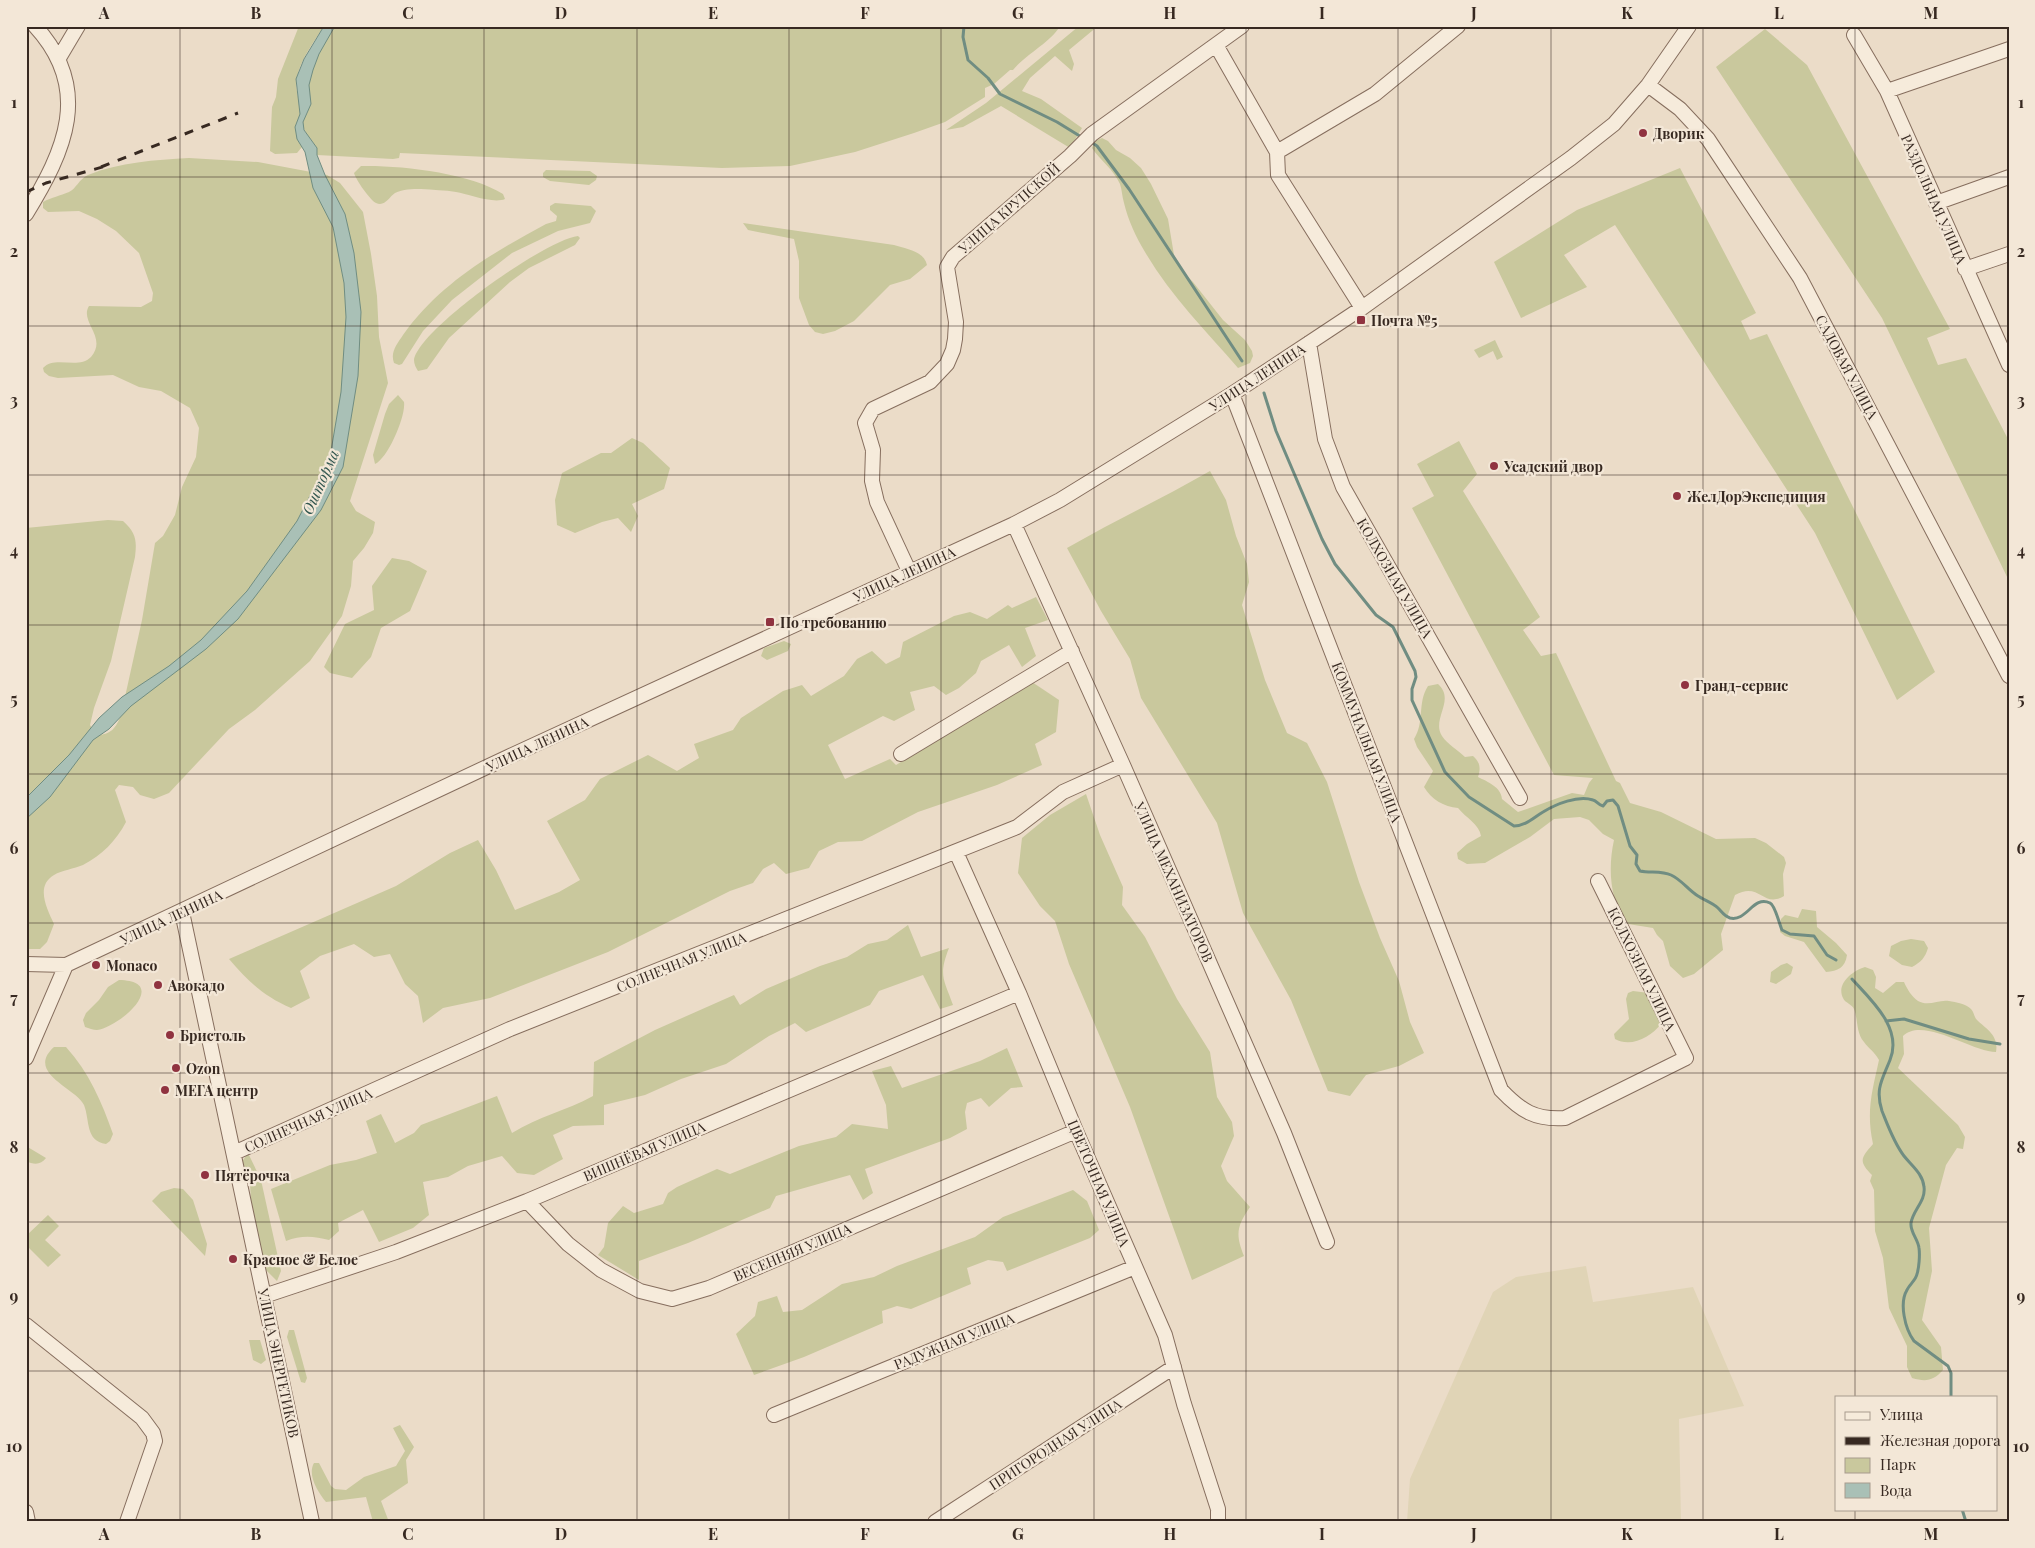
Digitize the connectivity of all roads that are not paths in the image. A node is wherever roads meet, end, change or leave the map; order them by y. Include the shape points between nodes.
1 (35, 26) edge
2 (78, 26) edge
3 (1242, 26) edge
4 (1458, 26) edge
5 (1689, 26) edge
6 (1854, 35) dead end
7 (1216, 45) junction
8 (2009, 48) edge
9 (59, 58) junction
10 (1648, 85) junction
11 (1887, 91) junction
12 (1277, 152) junction
13 (2009, 177) edge
14 (1936, 203) junction
15 (26, 214) edge
16 (2009, 254) edge
17 (1965, 269) junction
18 (1362, 308) junction
19 (1309, 343) junction
20 (2009, 365) edge
21 (1232, 394) junction
22 (1014, 524) junction
23 (909, 571) junction
24 (1072, 651) junction
25 (2009, 676) edge
26 (901, 754) dead end
27 (1123, 764) junction
28 (1520, 798) dead end
29 (956, 852) junction
30 (1598, 881) dead end
31 (182, 912) junction
32 (26, 964) edge
33 (66, 965) junction
34 (1019, 993) junction
35 (26, 1058) edge
36 (1686, 1058) joint
37 (1076, 1131) junction
38 (234, 1153) junction
39 (527, 1200) junction
40 (1327, 1242) dead end
41 (1135, 1267) junction
42 (264, 1296) junction
43 (26, 1325) edge
44 (1174, 1367) junction
45 (774, 1415) dead end
46 (26, 1512) edge
47 (28, 1522) edge
48 (127, 1522) edge
49 (312, 1522) edge
50 (935, 1522) edge
51 (1218, 1522) edge

1 - 9 street
2 - 9 street
3 - 7 street, УЛИЦА КРУПСКОЙ
4 - 12 street via 1375,94
5 - 10 street, УЛИЦА ЛЕНИНА
6 - 11 street, РАЗДОЛЬНАЯ УЛИЦА
7 - 12 street
7 - 23 street, УЛИЦА КРУПСКОЙ via 1092,134 953,257 947,267 956,322 954,350 947,364 930,382 873,410 865,423 873,450 872,481 877,502
8 - 11 street
9 - 15 street via 69,103 63,139 53,168
10 - 18 street, УЛИЦА ЛЕНИНА via 1614,124 1571,158
10 - 25 street, САДОВАЯ УЛИЦА via 1680,109 1708,139 1800,278
11 - 14 street, РАЗДОЛЬНАЯ УЛИЦА
12 - 18 street via 1278,175
13 - 14 street
14 - 17 street, РАЗДОЛЬНАЯ УЛИЦА
16 - 17 street
17 - 20 street, РАЗДОЛЬНАЯ УЛИЦА
18 - 19 street, УЛИЦА ЛЕНИНА
19 - 21 street, УЛИЦА ЛЕНИНА
19 - 28 street, КОЛХОЗНАЯ УЛИЦА via 1325,439 1343,487
21 - 22 street, УЛИЦА ЛЕНИНА via 1060,500
21 - 36 street, КОММУНАЛЬНАЯ УЛИЦА via 1501,1090 1517,1107 1538,1117 1565,1118
22 - 23 street, УЛИЦА ЛЕНИНА
22 - 24 street, УЛИЦА МЕХАНИЗАТОРОВ
23 - 31 street, УЛИЦА ЛЕНИНА
24 - 26 street
24 - 27 street, УЛИЦА МЕХАНИЗАТОРОВ
27 - 29 street, СОЛНЕЧНАЯ УЛИЦА via 1062,792 1017,827
27 - 40 street, УЛИЦА МЕХАНИЗАТОРОВ via 1284,1133
29 - 34 street, ЦВЕТОЧНАЯ УЛИЦА
29 - 38 street, СОЛНЕЧНАЯ УЛИЦА via 510,1029
30 - 36 street, КОЛХОЗНАЯ УЛИЦА
31 - 33 street, УЛИЦА ЛЕНИНА
31 - 38 street, УЛИЦА ЭНЕРГЕТИКОВ
32 - 33 street
33 - 35 street
34 - 37 street, ЦВЕТОЧНАЯ УЛИЦА
34 - 39 street, ВИШНЁВАЯ УЛИЦА
37 - 39 street, ВЕСЕННЯЯ УЛИЦА via 709,1288 672,1299 640,1291 601,1270 568,1244
37 - 41 street, ЦВЕТОЧНАЯ УЛИЦА
38 - 42 street, УЛИЦА ЭНЕРГЕТИКОВ
39 - 42 street, ВИШНЁВАЯ УЛИЦА via 396,1252
41 - 44 street, ЦВЕТОЧНАЯ УЛИЦА via 1165,1335
41 - 45 street, РАДУЖНАЯ УЛИЦА
42 - 49 street, УЛИЦА ЭНЕРГЕТИКОВ
43 - 48 street via 142,1418 154,1432 153,1449
44 - 50 street, ПРИГОРОДНАЯ УЛИЦА
44 - 51 street, ЦВЕТОЧНАЯ УЛИЦА via 1218,1509
46 - 47 street

